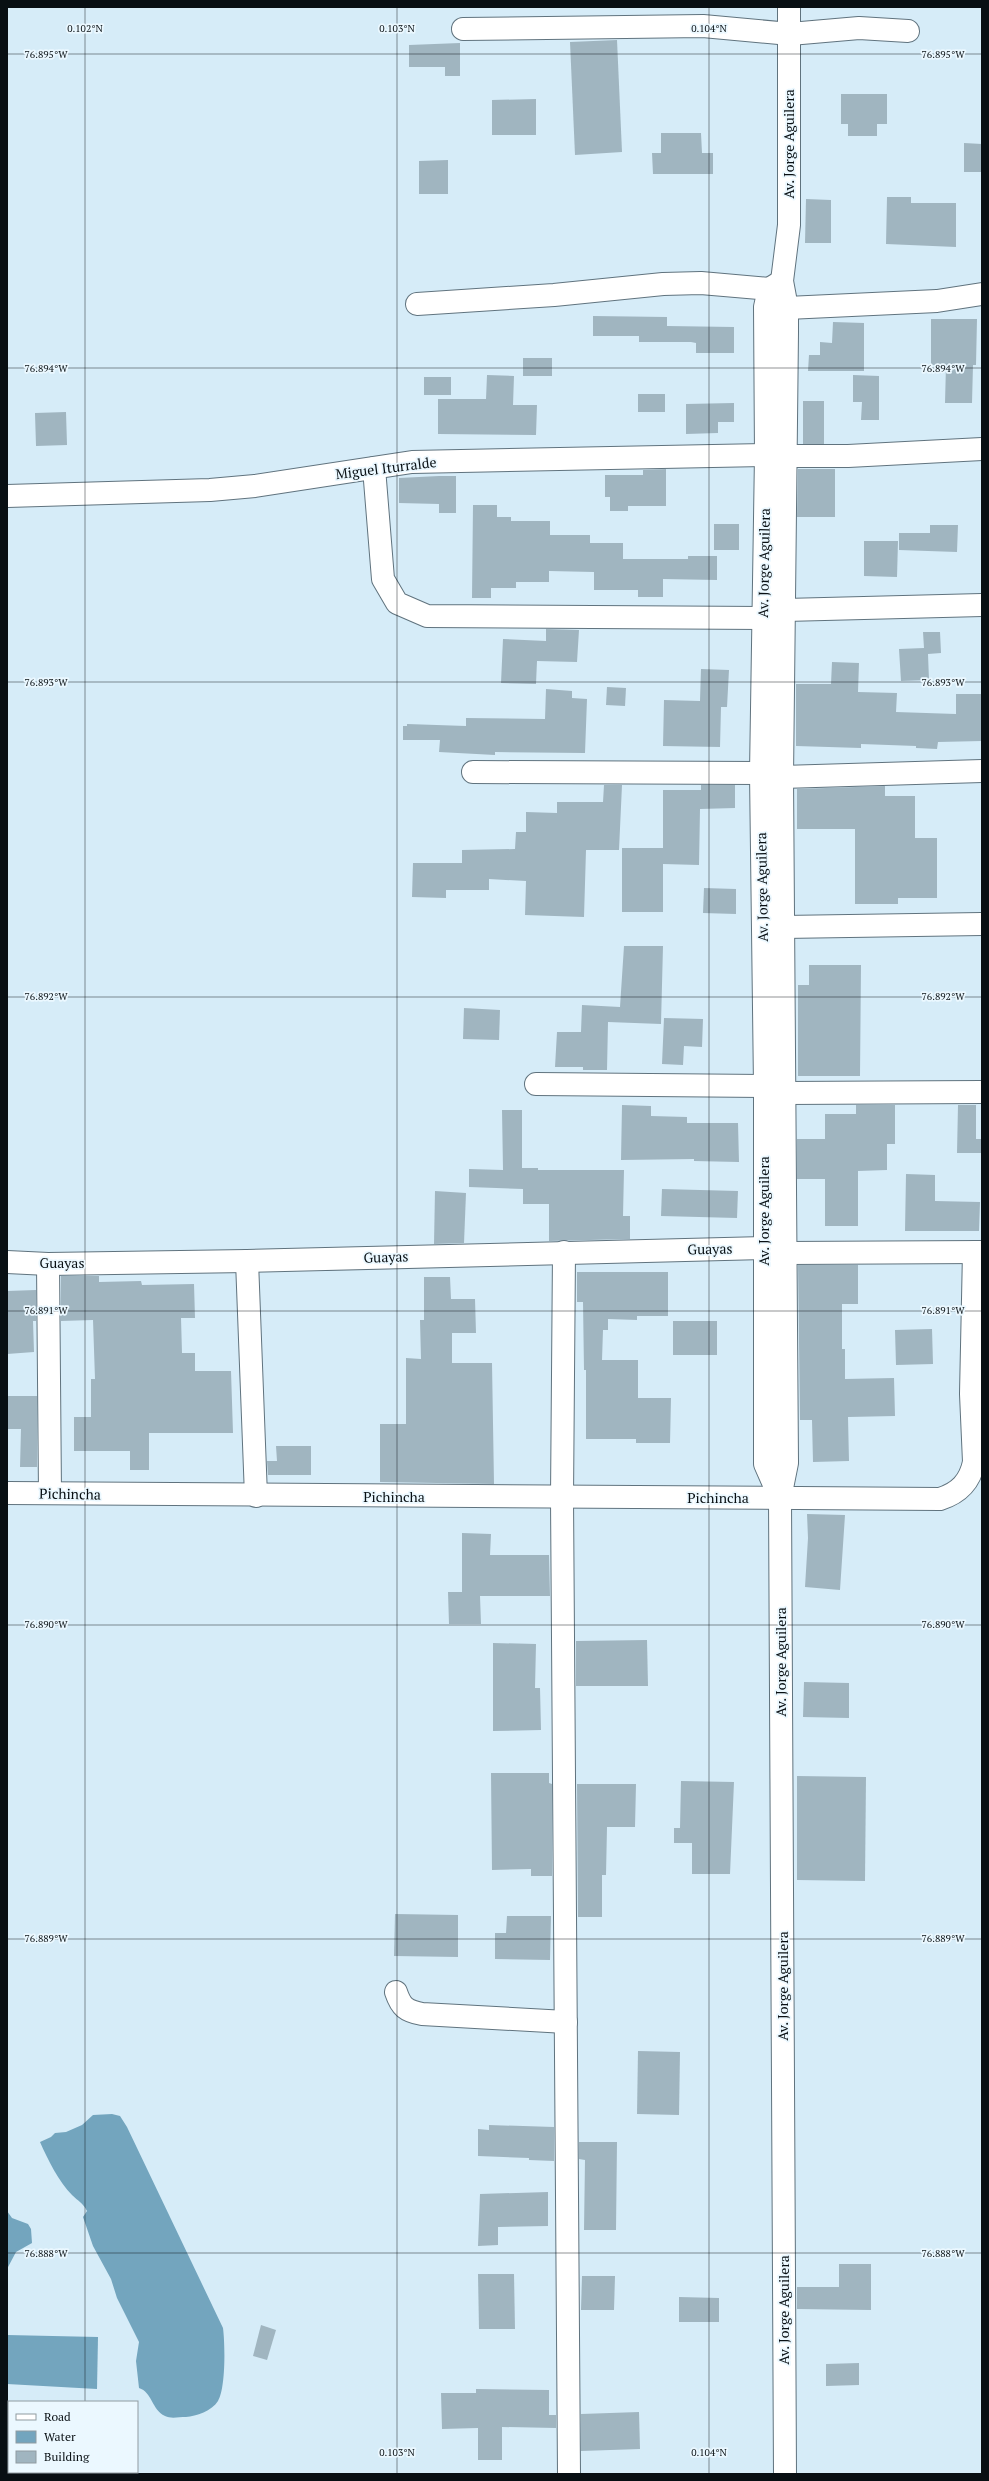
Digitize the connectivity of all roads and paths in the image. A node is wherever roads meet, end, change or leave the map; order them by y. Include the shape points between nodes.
1 (790, 7) edge
2 (464, 29) dead end
3 (908, 31) dead end
4 (790, 34) junction
5 (775, 285) junction
6 (982, 294) edge
7 (417, 304) dead end
8 (787, 308) junction
9 (982, 449) edge
10 (766, 455) junction
11 (787, 456) junction
12 (374, 468) junction
13 (7, 496) edge
14 (982, 605) edge
15 (785, 610) junction
16 (763, 618) junction
17 (982, 771) edge
18 (473, 772) dead end
19 (760, 773) junction
20 (782, 777) junction
21 (982, 924) edge
22 (783, 927) junction
23 (536, 1084) dead end
24 (775, 1089) junction
25 (982, 1092) edge
26 (764, 1248) junction
27 (564, 1252) junction
28 (978, 1252) edge
29 (786, 1253) junction
30 (247, 1261) junction
31 (7, 1262) edge
32 (48, 1264) junction
33 (7, 1493) edge
34 (50, 1494) junction
35 (256, 1496) junction
36 (562, 1498) junction
37 (780, 1498) junction
38 (396, 1992) dead end
39 (566, 2022) junction
40 (569, 2474) edge
41 (785, 2474) edge

1 - 4 street, Av. Jorge Aguilera
2 - 4 street via 703,26
3 - 4 street via 859,28
4 - 5 street, Av. Jorge Aguilera via 789,225
5 - 7 street via 664,284 554,295
5 - 8 street, Av. Jorge Aguilera
5 - 10 street, Av. Jorge Aguilera via 766,298 764,325
6 - 8 street via 937,301
8 - 11 street, Av. Jorge Aguilera
9 - 11 street via 848,456
10 - 12 street, Miguel Iturralde via 412,462
10 - 16 street, Av. Jorge Aguilera
11 - 15 street, Av. Jorge Aguilera
12 - 13 street, Miguel Iturralde via 255,486 210,490
12 - 16 street via 383,579 397,603 427,616
14 - 15 street
15 - 20 street, Av. Jorge Aguilera
16 - 19 street, Av. Jorge Aguilera
17 - 20 street
18 - 19 street
19 - 24 street, Av. Jorge Aguilera
20 - 22 street, Av. Jorge Aguilera
21 - 22 street
22 - 24 street, Av. Jorge Aguilera
23 - 24 street
24 - 25 street
24 - 26 street, Av. Jorge Aguilera
24 - 29 street, Av. Jorge Aguilera
26 - 27 street, Guayas
26 - 37 street, Av. Jorge Aguilera via 765,1464
27 - 30 street, Guayas
27 - 36 street
28 - 29 street
28 - 37 street, Pichincha via 970,1394 975,1453 968,1480 956,1492 940,1498
29 - 37 street, Av. Jorge Aguilera via 787,1463
30 - 32 street, Guayas
30 - 35 street
31 - 32 street, Guayas
32 - 34 street
33 - 34 street, Pichincha
34 - 35 street, Pichincha
35 - 36 street, Pichincha
36 - 37 street, Pichincha
36 - 39 street
37 - 41 street, Av. Jorge Aguilera
38 - 39 street via 401,2006 410,2012
39 - 40 street

